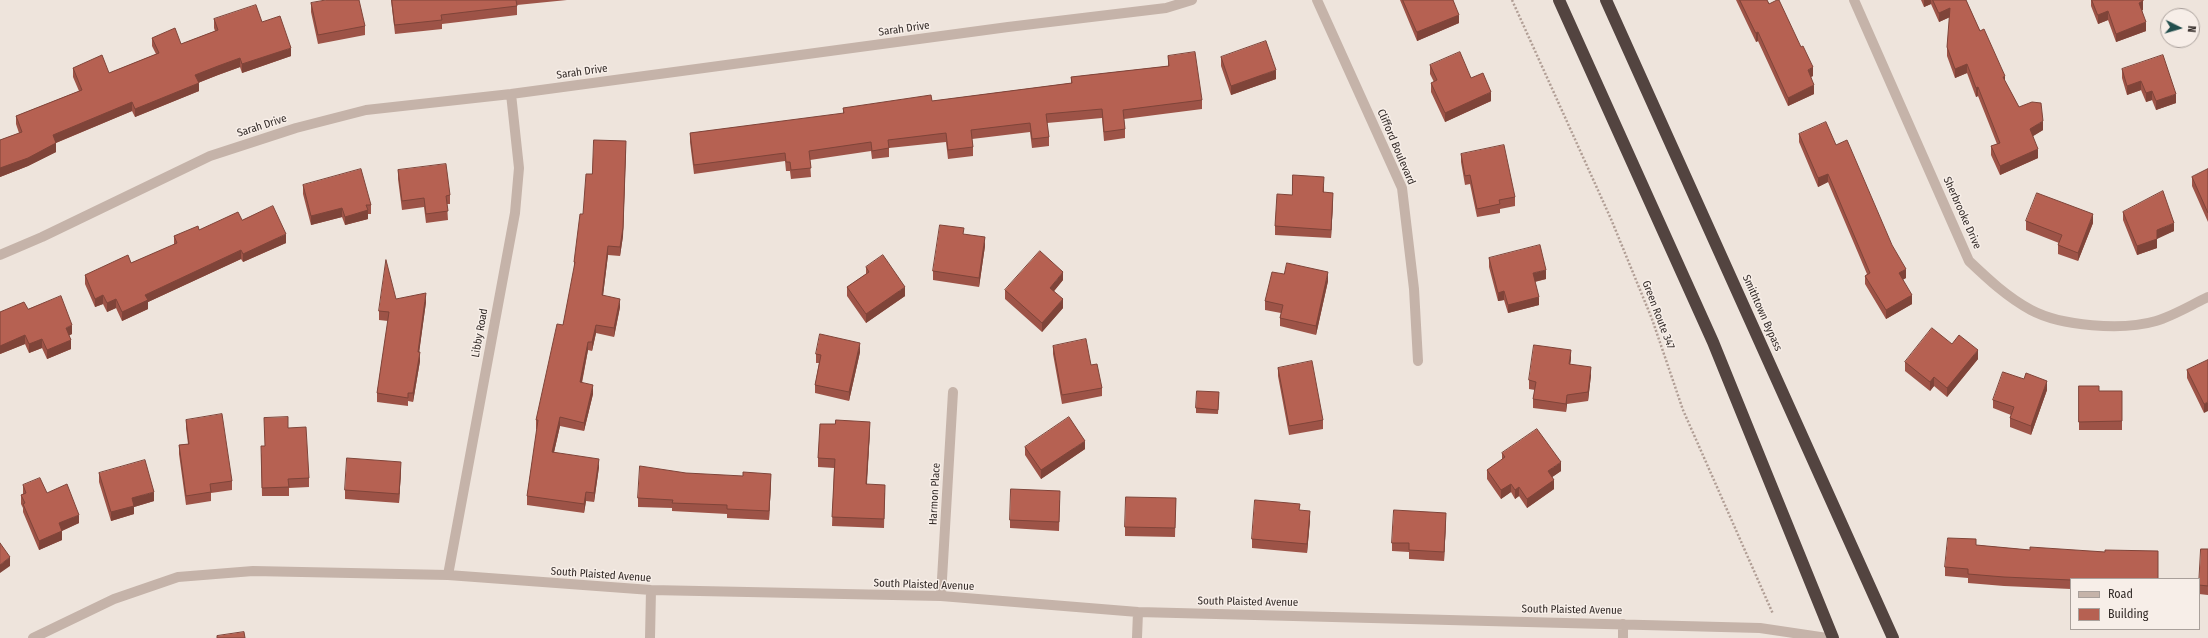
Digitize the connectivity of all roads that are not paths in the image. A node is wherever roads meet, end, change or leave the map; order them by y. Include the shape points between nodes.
1 (1192, 0) edge
2 (1317, 0) edge
3 (1559, 0) edge
4 (1606, 0) edge
5 (1854, 0) edge
6 (511, 94) junction
7 (0, 255) edge
8 (2208, 297) edge
9 (1418, 361) dead end
10 (953, 392) dead end
11 (448, 575) junction
12 (651, 590) junction
13 (941, 596) junction
14 (1138, 612) junction
15 (1623, 624) junction
16 (33, 638) edge
17 (650, 638) edge
18 (1137, 638) edge
19 (1623, 638) edge
20 (1827, 638) edge
21 (1833, 638) edge
22 (1893, 638) edge

1 - 6 street, Sarah Drive via 1166,8
2 - 9 street, Clifford Boulevard via 1402,188 1414,289
3 - 21 highway via 1713,342
4 - 22 highway, Smithtown Bypass
5 - 8 street, Sherbrooke Drive via 1969,260 1995,286 2032,310 2068,322 2116,328 2156,321
6 - 7 street, Sarah Drive via 366,110 296,128 210,156
6 - 11 street, Libby Road via 519,168 515,213
10 - 13 street, Harmon Place
11 - 12 street, South Plaisted Avenue
11 - 16 street, South Plaisted Avenue via 253,571 178,577 114,599
12 - 13 street, South Plaisted Avenue
12 - 17 street
13 - 14 street, South Plaisted Avenue
14 - 15 street, South Plaisted Avenue
14 - 18 street
15 - 19 street
15 - 20 street, South Plaisted Avenue via 1760,628

